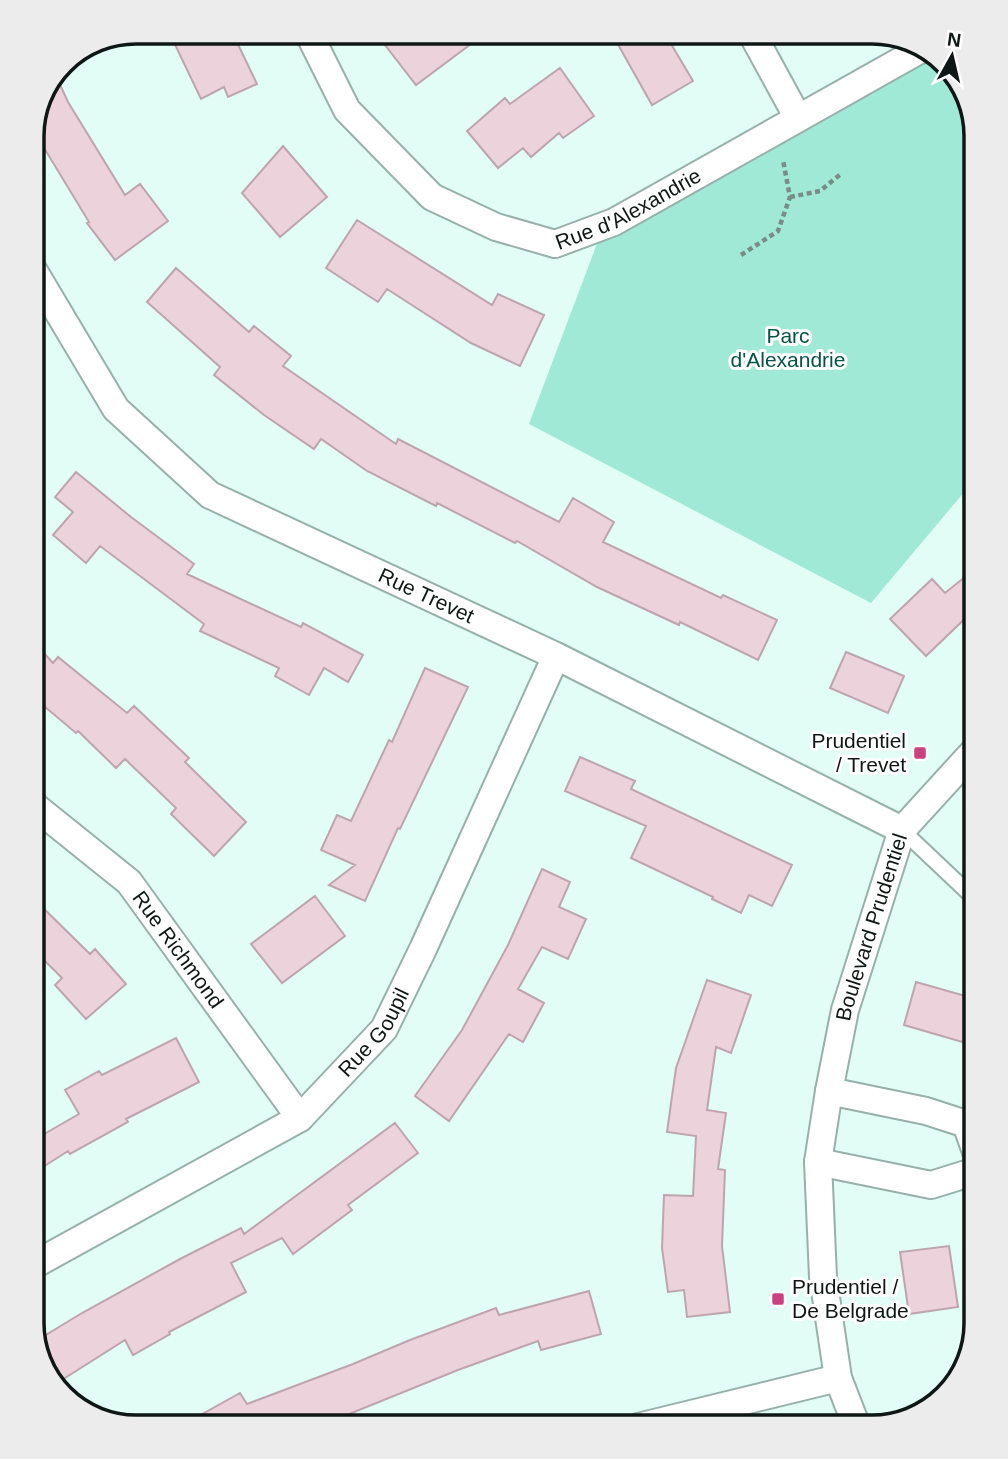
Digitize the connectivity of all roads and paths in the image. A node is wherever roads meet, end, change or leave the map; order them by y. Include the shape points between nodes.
1 (314, 44) edge
2 (758, 44) edge
3 (914, 53) edge
4 (799, 118) junction
5 (773, 132) junction
6 (842, 173) dead end
7 (790, 197) junction
8 (741, 255) dead end
9 (44, 288) edge
10 (556, 656) junction
11 (964, 762) edge
12 (44, 815) edge
13 (902, 830) junction
14 (964, 889) edge
15 (829, 1091) junction
16 (300, 1118) junction
17 (964, 1123) edge
18 (818, 1163) junction
19 (964, 1175) edge
20 (44, 1259) edge
21 (838, 1378) junction
22 (687, 1415) edge
23 (852, 1415) edge

1 - 5 street, Rue d'Alexandrie via 347,110 432,197 496,227 555,244 614,222
2 - 4 street
3 - 4 street, Rue d'Alexandrie
4 - 5 street, Rue d'Alexandrie
5 - 7 path via 787,170
6 - 7 path via 820,191
7 - 8 path via 778,231
9 - 10 street, Rue Trevet via 116,409 210,495
10 - 13 street, Rue Trevet
10 - 16 street, Rue Goupil via 384,1029
11 - 13 street, Boulevard Prudentiel
12 - 16 street, Rue Richmond via 129,882
13 - 14 lane
13 - 15 street, Boulevard Prudentiel via 845,1010
15 - 17 street
15 - 18 street, Boulevard Prudentiel
16 - 20 street, Rue Goupil
18 - 19 street via 931,1185
18 - 21 street, Boulevard Prudentiel via 823,1277
21 - 22 street
21 - 23 street, Boulevard Prudentiel

